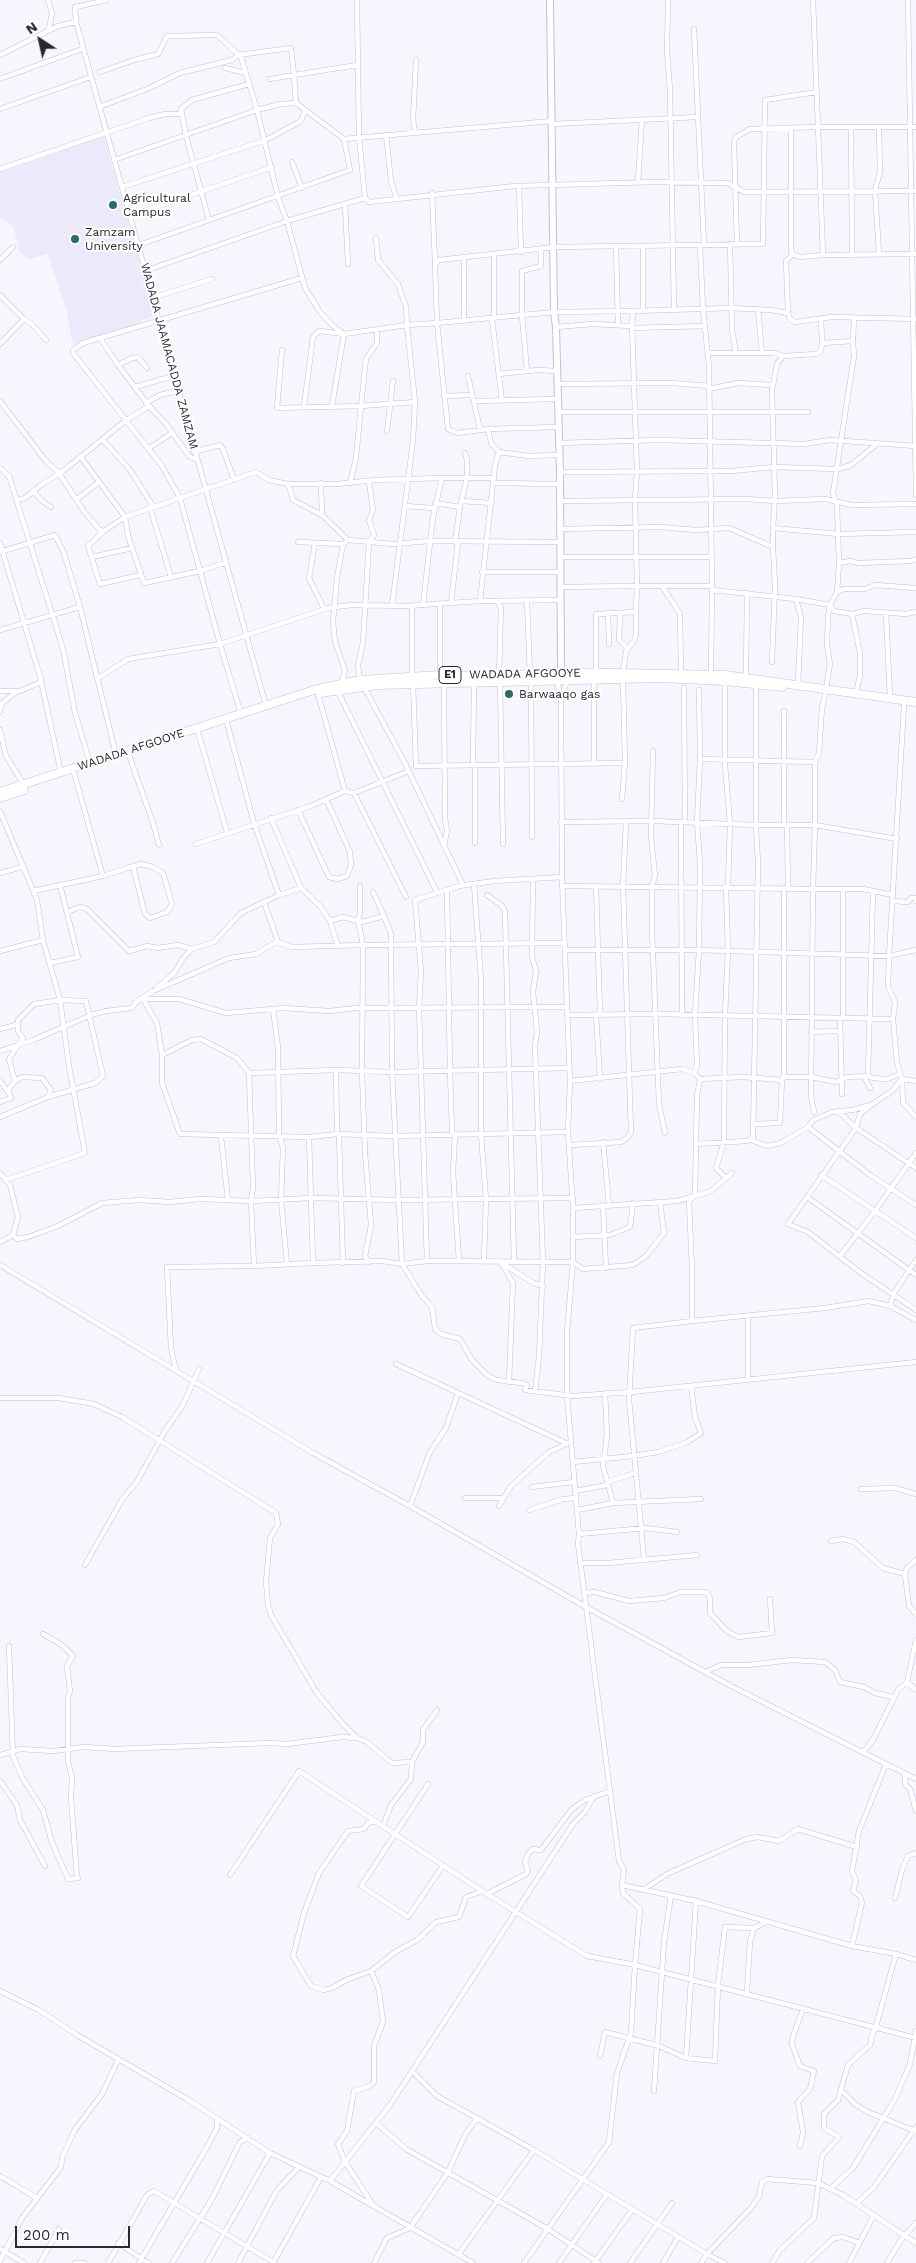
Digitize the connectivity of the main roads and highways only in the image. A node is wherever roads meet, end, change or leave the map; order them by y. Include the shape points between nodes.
1 (595, 676) junction
2 (623, 676) junction
3 (530, 678) junction
4 (500, 679) junction
5 (413, 681) junction
6 (362, 683) junction
7 (826, 691) junction
8 (916, 702) edge
9 (916, 707) edge
10 (0, 792) edge
11 (0, 798) edge

1 - 2 highway, WADADA AFGOOYE / E1
1 - 3 highway, WADADA AFGOOYE / E1 via 561,672
1 - 3 highway, WADADA AFGOOYE / E1 via 568,682
2 - 7 highway, WADADA AFGOOYE / E1 via 725,681
2 - 7 highway, WADADA AFGOOYE / E1 via 710,674 798,684
3 - 4 highway, WADADA AFGOOYE / E1
4 - 5 highway, WADADA AFGOOYE / E1 via 444,683
4 - 5 highway, WADADA AFGOOYE / E1 via 440,675
5 - 6 highway, WADADA AFGOOYE / E1
6 - 10 highway, WADADA AFGOOYE / E1 via 342,683
6 - 11 highway, WADADA AFGOOYE / E1 via 198,732
7 - 8 highway, WADADA AFGOOYE / E1
7 - 9 highway, WADADA AFGOOYE / E1

